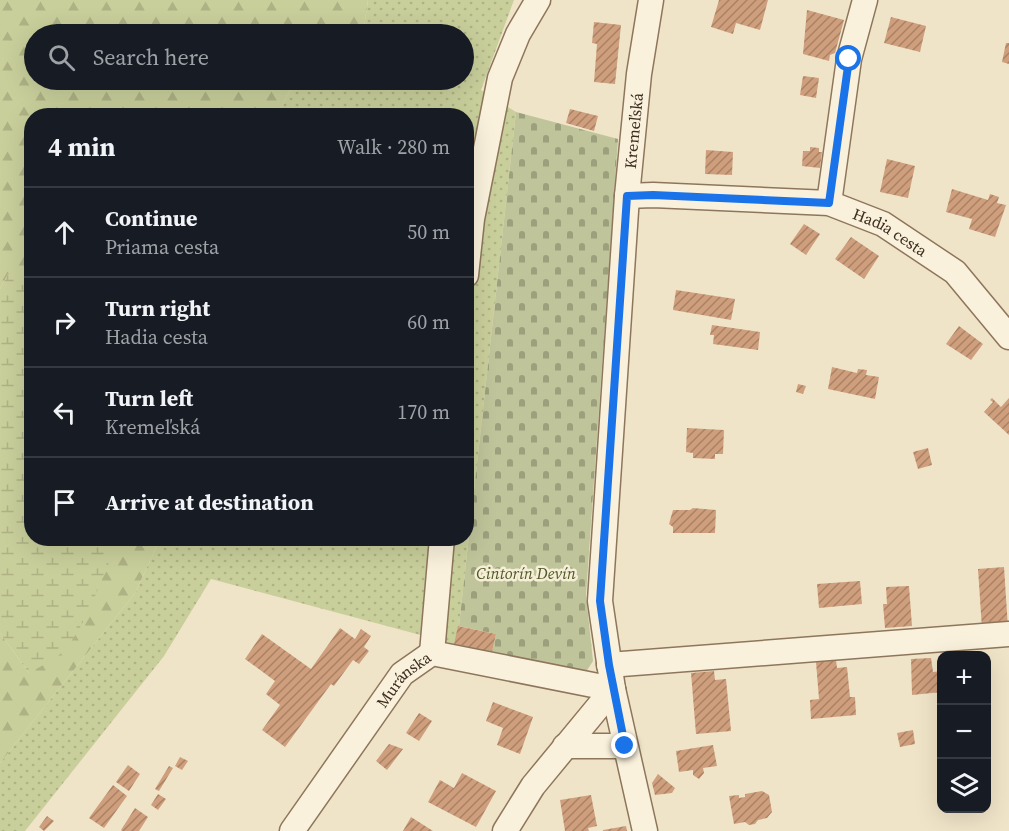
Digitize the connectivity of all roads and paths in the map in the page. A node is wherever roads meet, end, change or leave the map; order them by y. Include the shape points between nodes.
1 (538, 0) edge
2 (651, 0) edge
3 (865, 0) edge
4 (627, 196) junction
5 (829, 203) junction
6 (474, 209) edge
7 (1009, 337) edge
8 (441, 546) edge
9 (1009, 634) edge
10 (432, 653) junction
11 (609, 665) junction
12 (613, 689) junction
13 (565, 746) junction
14 (625, 746) junction
15 (292, 831) edge
16 (505, 831) edge
17 (645, 831) edge

1 - 6 street via 518,34 500,78
2 - 4 street, Kremeľská
3 - 5 street via 849,59
4 - 5 street, Hadia cesta
4 - 11 street, Kremeľská via 600,601
5 - 7 street, Hadia cesta via 883,224 955,272
8 - 10 street
9 - 11 street
10 - 12 street, Muránska
10 - 15 street, Muránska via 402,674
11 - 12 street, Kremeľská
12 - 13 street
12 - 14 street, Kremeľská
13 - 14 street
13 - 16 street via 533,786
14 - 17 street, Kremeľská

